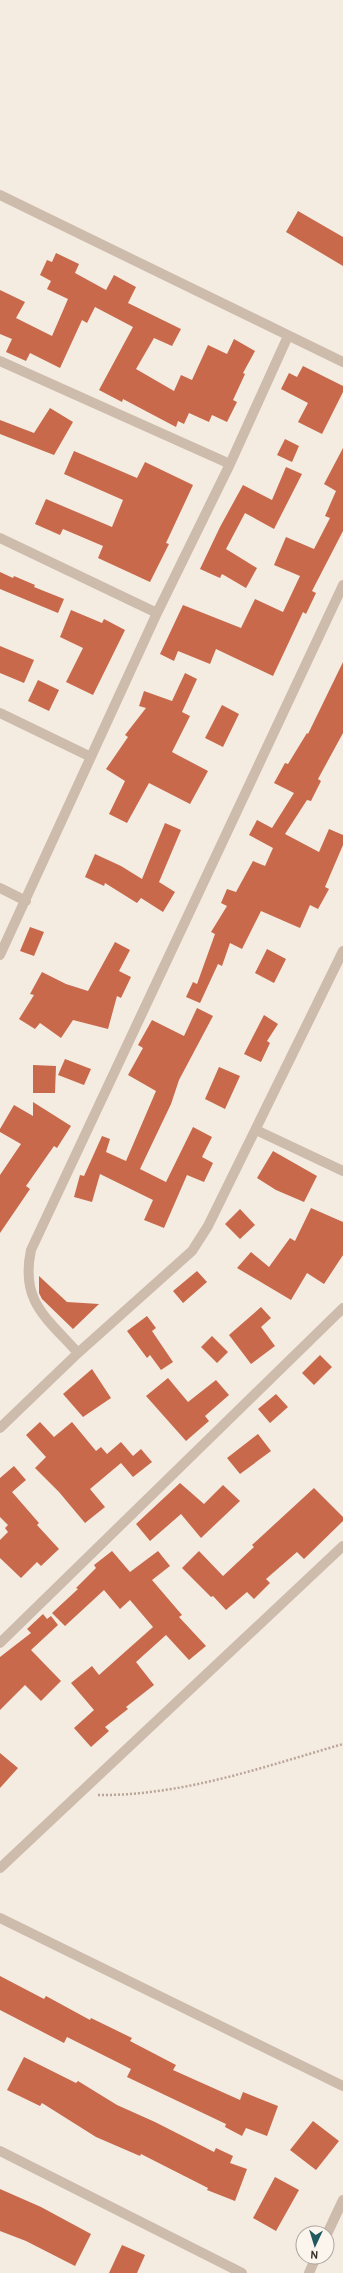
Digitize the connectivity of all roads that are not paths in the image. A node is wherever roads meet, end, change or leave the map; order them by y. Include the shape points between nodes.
1 (0, 195) edge
2 (288, 336) junction
3 (0, 361) edge
4 (343, 362) edge
5 (230, 464) junction
6 (0, 538) edge
7 (343, 585) edge
8 (156, 613) junction
9 (0, 713) edge
10 (92, 756) junction
11 (0, 888) edge
12 (26, 901) junction
13 (343, 951) edge
14 (0, 955) edge
15 (256, 1130) junction
16 (343, 1171) edge
17 (343, 1308) edge
18 (78, 1353) junction
19 (0, 1428) edge
20 (343, 1546) edge
21 (0, 1643) edge
22 (0, 1868) edge
23 (0, 1918) edge
24 (343, 2086) edge
25 (0, 2151) edge
26 (343, 2200) edge
27 (331, 2225) edge
28 (242, 2273) edge

1 - 2 street
2 - 4 street
2 - 5 street
3 - 5 street
5 - 8 street
6 - 8 street
7 - 18 street via 31,1250 28,1278 34,1303
8 - 10 street
9 - 10 street
10 - 12 street
11 - 12 street
12 - 14 street
13 - 15 street
15 - 16 street
15 - 18 street via 208,1226 192,1251
17 - 21 street
18 - 19 street
20 - 22 street
23 - 24 street
25 - 28 street
26 - 27 street

